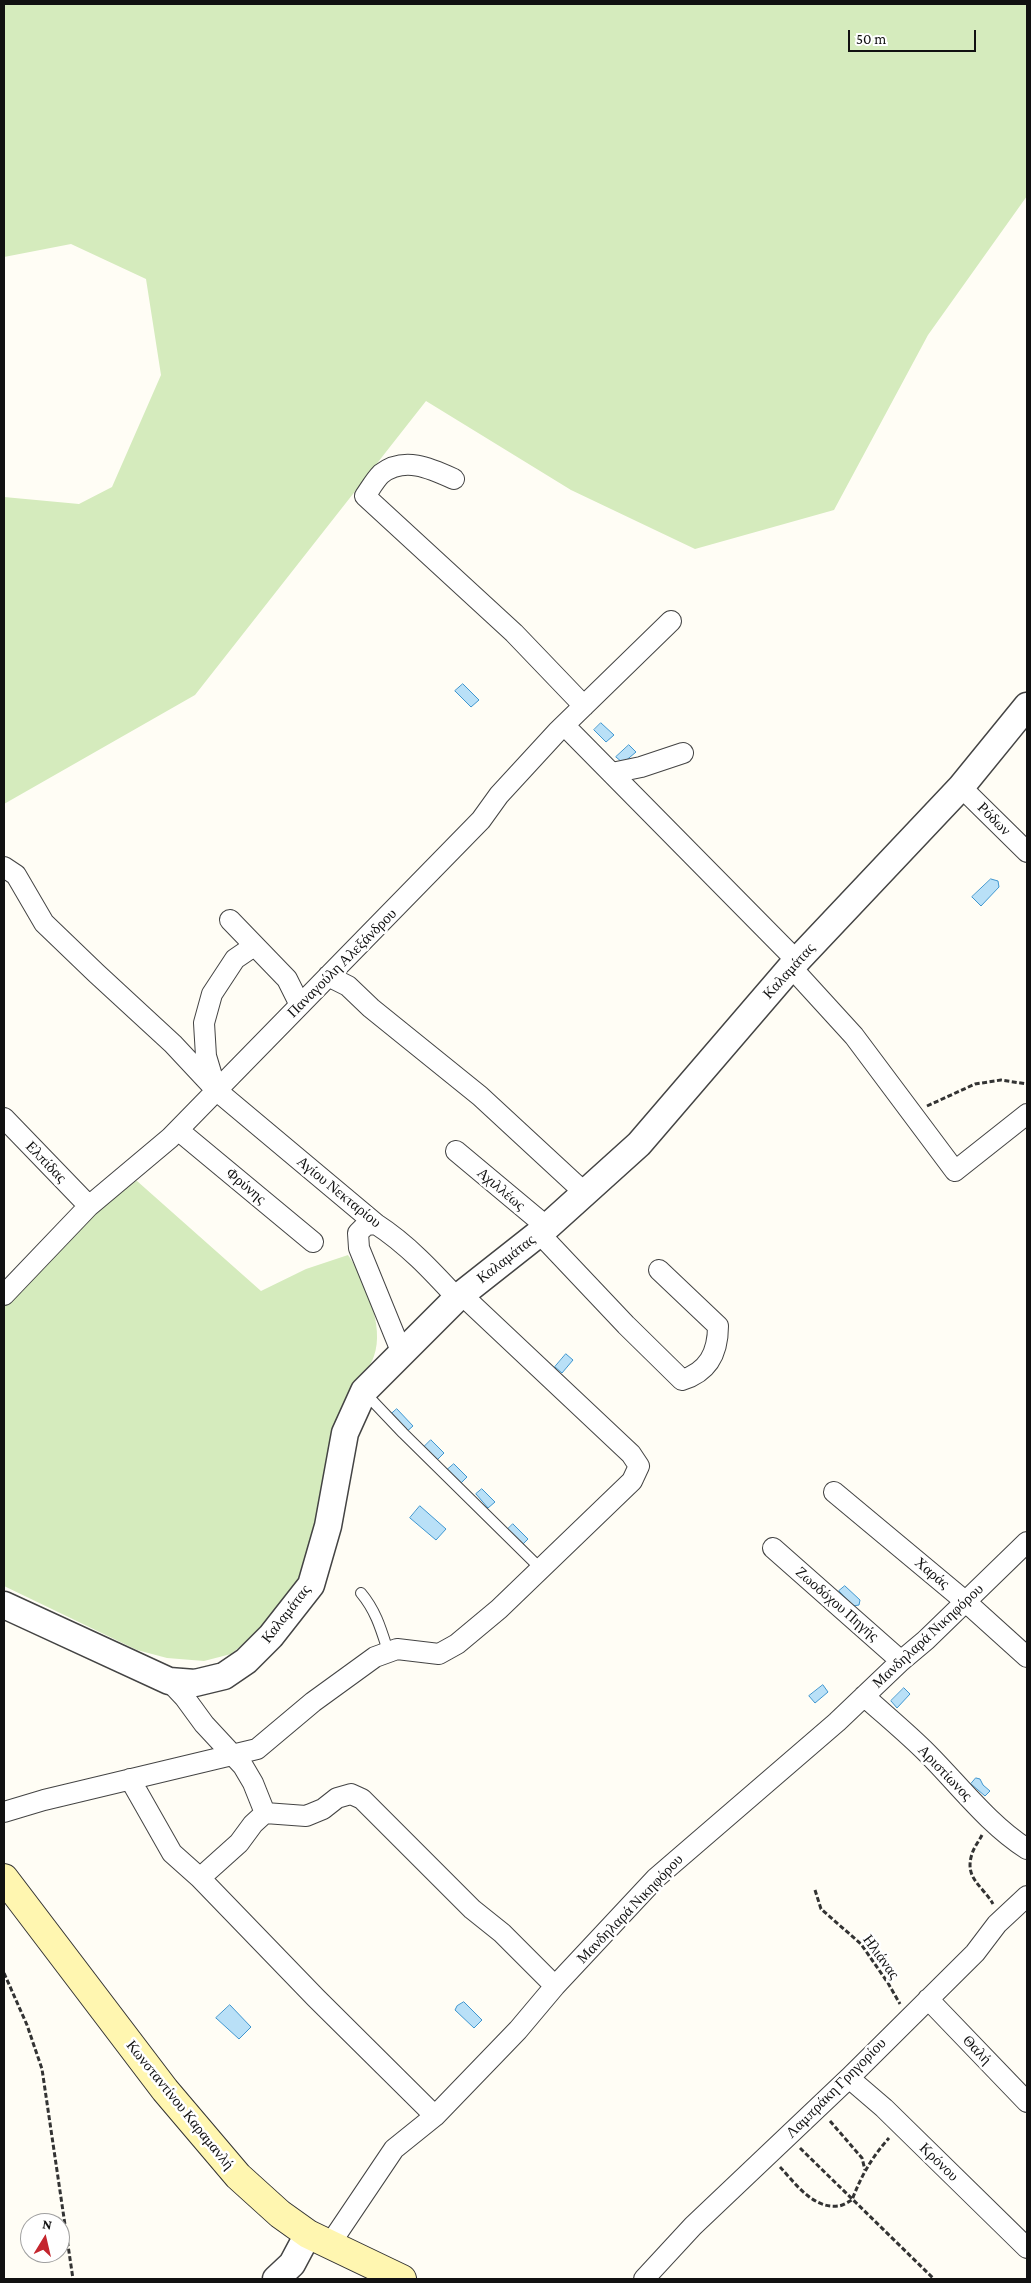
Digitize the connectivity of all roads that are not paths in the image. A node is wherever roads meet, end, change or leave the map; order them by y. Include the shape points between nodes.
1 (454, 478) dead end
2 (671, 621) dead end
3 (584, 706) junction
4 (1027, 706) edge
5 (564, 725) junction
6 (683, 753) dead end
7 (612, 773) junction
8 (961, 787) junction
9 (1027, 852) edge
10 (4, 867) edge
11 (230, 920) dead end
12 (254, 946) junction
13 (794, 964) junction
14 (328, 976) junction
15 (300, 1005) junction
16 (216, 1090) junction
17 (1027, 1114) edge
18 (4, 1118) edge
19 (178, 1130) junction
20 (456, 1151) dead end
21 (586, 1194) junction
22 (89, 1206) junction
23 (376, 1224) junction
24 (543, 1230) junction
25 (313, 1242) dead end
26 (659, 1270) dead end
27 (5, 1291) edge
28 (460, 1296) junction
29 (401, 1351) junction
30 (364, 1391) junction
31 (834, 1492) dead end
32 (1027, 1542) edge
33 (773, 1548) dead end
34 (540, 1568) junction
35 (361, 1593) dead end
36 (966, 1602) junction
37 (4, 1604) edge
38 (388, 1651) junction
39 (1027, 1657) edge
40 (901, 1661) junction
41 (169, 1681) junction
42 (864, 1696) junction
43 (234, 1756) junction
44 (130, 1779) junction
45 (4, 1812) edge
46 (265, 1813) junction
47 (1027, 1849) edge
48 (4, 1878) edge
49 (200, 1878) junction
50 (1027, 1896) edge
51 (555, 1986) junction
52 (928, 1999) junction
53 (849, 2078) junction
54 (1027, 2102) edge
55 (435, 2116) junction
56 (319, 2239) junction
57 (1027, 2248) edge
58 (276, 2279) edge
59 (402, 2279) edge
60 (644, 2279) edge

1 - 3 street via 428,467 400,464 380,475 365,496 514,633
2 - 3 street, Παναγούλη Αλεξάνδρου
3 - 5 street, Παναγούλη Αλεξάνδρου
4 - 8 street, Καλαμάτας
5 - 7 street
5 - 14 street, Παναγούλη Αλεξάνδρου via 498,795 481,820
6 - 7 street via 641,768
7 - 13 street
8 - 9 street, Ρόδων
8 - 13 street, Καλαμάτας
10 - 16 street, Αγίου Νεκταρίου via 16,876 44,923 173,1044
11 - 12 street
12 - 15 street via 286,979
12 - 16 street via 235,959 212,994 204,1023 206,1056
13 - 17 street via 854,1036 955,1171
13 - 21 street, Καλαμάτας via 639,1144
14 - 15 street, Παναγούλη Αλεξάνδρου
14 - 21 street via 348,986 480,1096
15 - 16 street, Παναγούλη Αλεξάνδρου
16 - 19 street, Παναγούλη Αλεξάνδρου
16 - 23 street, Αγίου Νεκταρίου
18 - 22 street, Ελπίδας
19 - 22 street, Παναγούλη Αλεξάνδρου
19 - 25 street, Φρύνης
20 - 24 street, Αχιλλέως
21 - 24 street, Καλαμάτας
22 - 27 street, Παναγούλη Αλεξάνδρου
23 - 28 street, Αγίου Νεκταρίου via 392,1234
23 - 29 street via 366,1225 358,1233 359,1248
24 - 26 street, Αχιλλέως via 626,1325 682,1380 696,1376 709,1361 718,1341 718,1326
24 - 28 street, Καλαμάτας
28 - 29 street, Καλαμάτας
28 - 34 street, Αγίου Νεκταρίου via 631,1454 639,1466 632,1481
29 - 30 street, Καλαμάτας
30 - 34 lane
30 - 41 street, Καλαμάτας via 344,1433 328,1526 311,1585 246,1662 224,1676 195,1683
31 - 36 street, Χαράς
32 - 36 street, Μανδηλαρά Νικηφόρου
33 - 40 street, Ζωοδόχου Πηγής
34 - 38 street via 499,1609 457,1644 438,1654
35 - 38 lane via 376,1614
36 - 39 street, Χαράς
36 - 40 street, Μανδηλαρά Νικηφόρου
37 - 41 street, Καλαμάτας
38 - 43 street via 313,1702 257,1749
40 - 42 street, Μανδηλαρά Νικηφόρου
41 - 43 street
42 - 47 street, Αριστίωνος via 926,1752 1006,1835
42 - 51 street, Μανδηλαρά Νικηφόρου via 656,1878
43 - 44 street
43 - 46 street via 253,1784
44 - 45 street
44 - 49 street via 172,1853
46 - 49 street
46 - 51 street via 306,1816 337,1798 351,1794 362,1799
48 - 56 main road, Κωνσταντίνου Καραμανλή via 165,2090 238,2176 280,2214
49 - 55 street
50 - 52 street, Λαμπράκη Γρηγορίου
51 - 55 street, Μανδηλαρά Νικηφόρου via 518,2030
52 - 53 street, Λαμπράκη Γρηγορίου
52 - 54 street, Θαλή
53 - 57 street, Κρόνου
53 - 60 street, Λαμπράκη Γρηγορίου via 693,2226
55 - 56 street, Μανδηλαρά Νικηφόρου via 394,2149
56 - 58 street
56 - 59 main road, Κωνσταντίνου Καραμανλή

